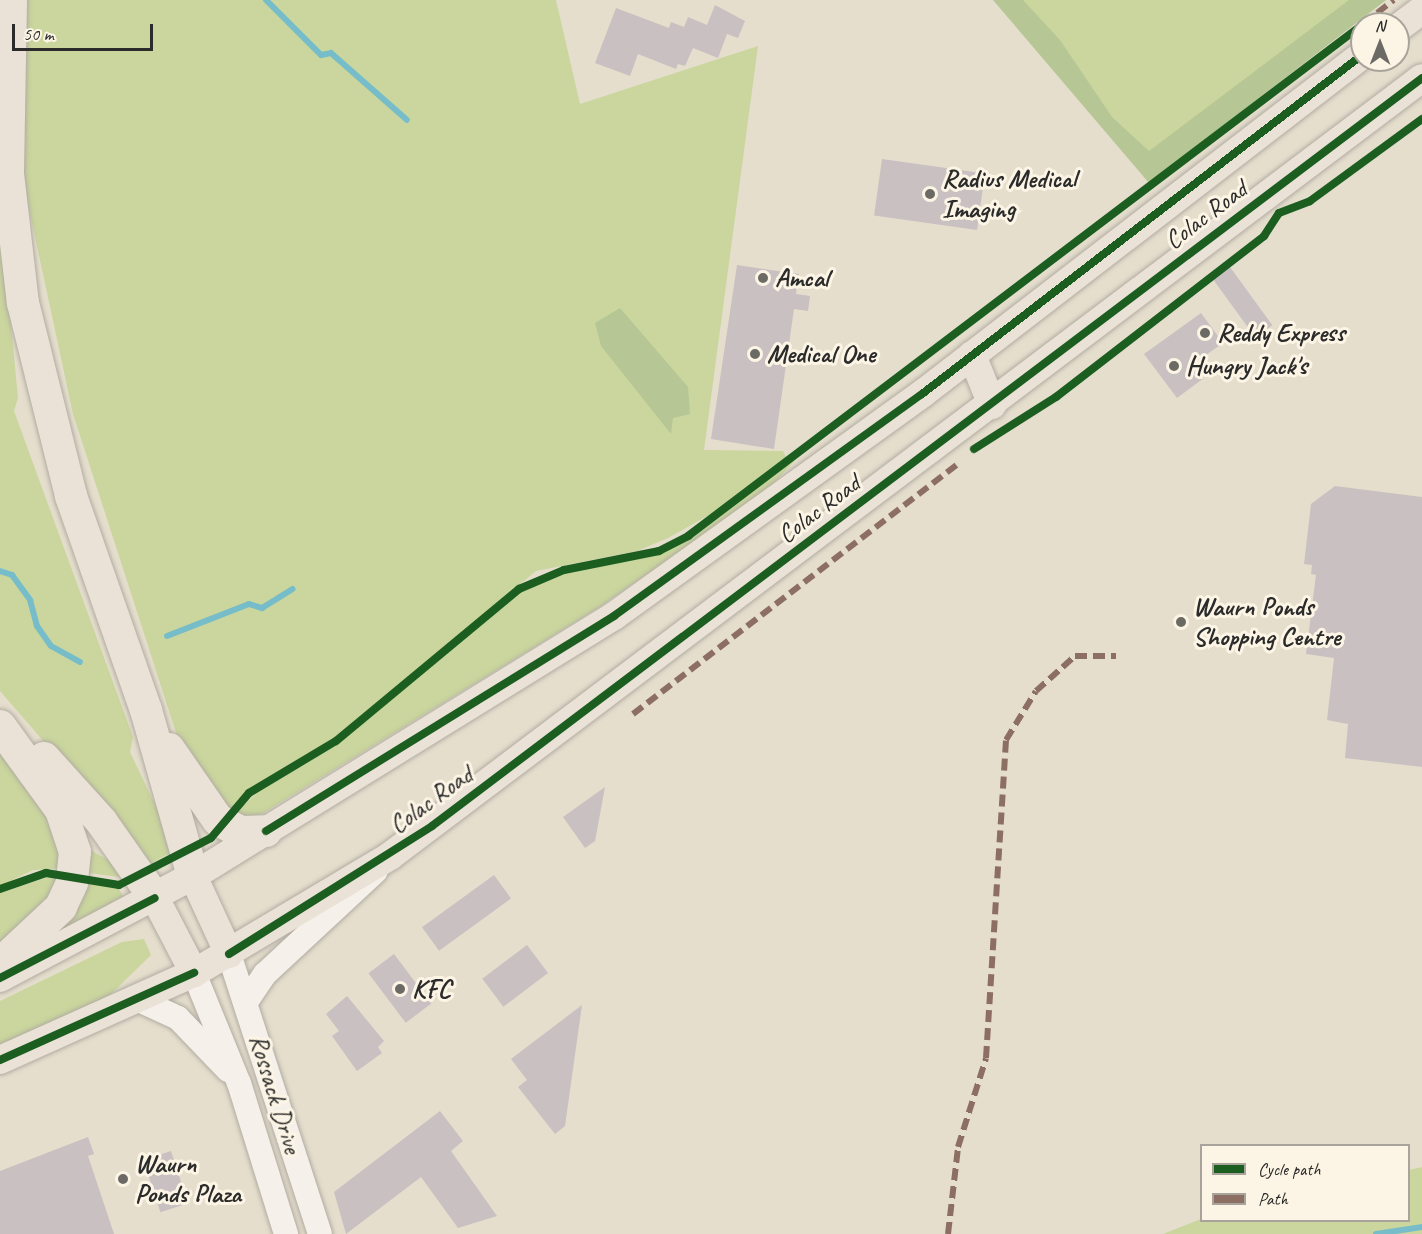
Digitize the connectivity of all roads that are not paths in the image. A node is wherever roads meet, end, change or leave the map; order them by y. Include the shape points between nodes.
1 (11, 0) edge
2 (1350, 64) edge
3 (1422, 78) edge
4 (972, 355) junction
5 (1001, 398) junction
6 (146, 710) junction
7 (0, 720) edge
8 (0, 726) edge
9 (266, 831) junction
10 (390, 856) junction
11 (193, 876) junction
12 (155, 898) junction
13 (228, 954) junction
14 (0, 964) edge
15 (194, 973) junction
16 (0, 978) edge
17 (137, 999) junction
18 (246, 1002) junction
19 (0, 1060) edge
20 (239, 1083) junction
21 (286, 1234) edge
22 (320, 1234) edge

1 - 6 highway via 8,174 23,303 71,496
2 - 4 highway, Colac Road
3 - 5 highway, Colac Road
4 - 5 highway
4 - 9 highway, Colac Road via 614,616
5 - 10 highway, Colac Road
6 - 9 highway via 214,817 241,832
6 - 11 highway
7 - 12 highway via 79,794
8 - 14 highway via 65,816 75,859 61,907
9 - 11 highway, Colac Road
10 - 13 highway, Colac Road
10 - 18 main road via 265,974
11 - 12 highway, Colac Road
11 - 13 highway
12 - 15 highway
12 - 16 highway, Colac Road
13 - 15 highway, Colac Road
13 - 18 main road, Rossack Drive
15 - 17 highway, Colac Road
15 - 20 main road, Rossack Drive
17 - 19 highway, Colac Road
17 - 20 main road via 183,1023
18 - 22 main road, Rossack Drive
20 - 21 main road, Rossack Drive

